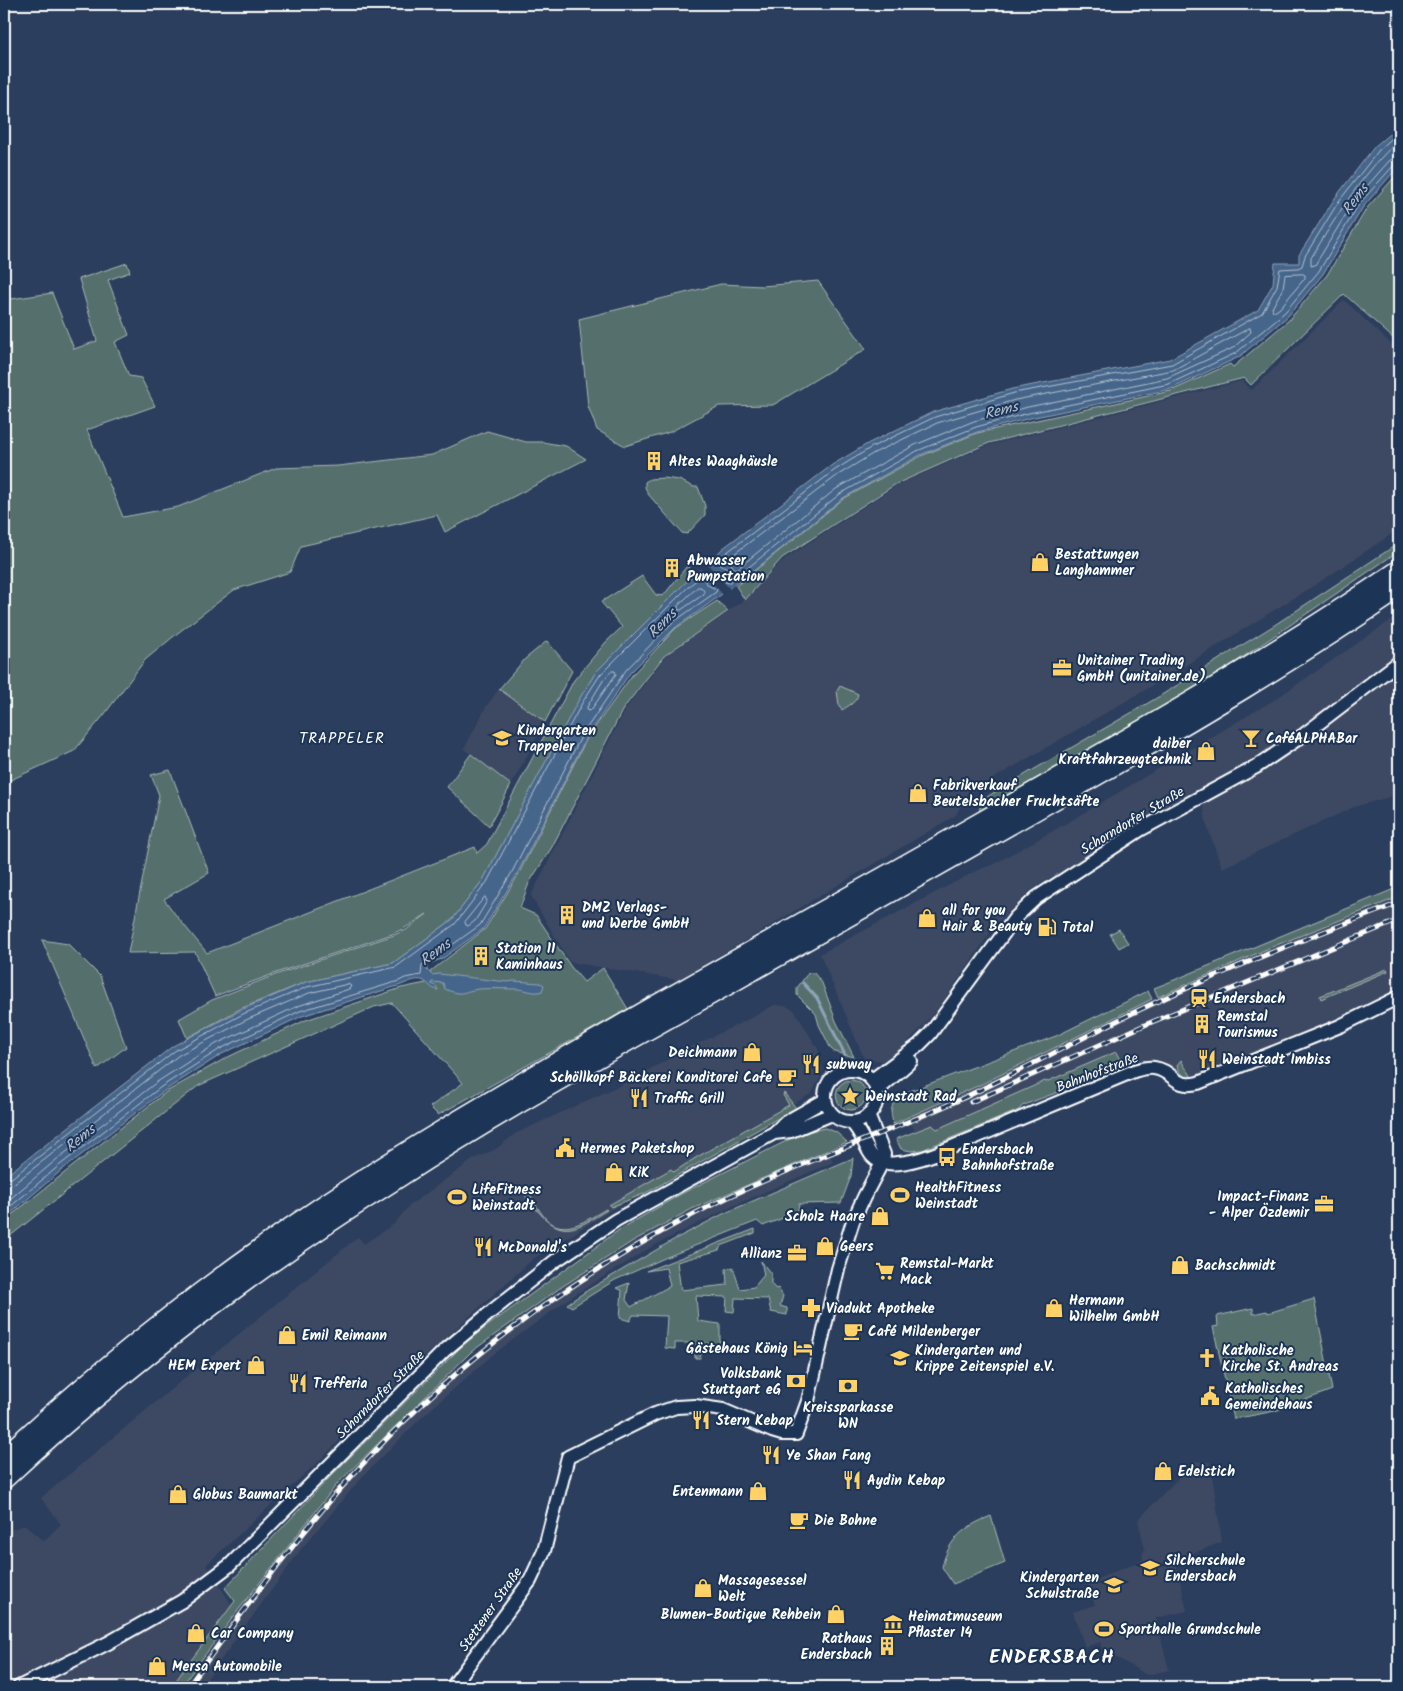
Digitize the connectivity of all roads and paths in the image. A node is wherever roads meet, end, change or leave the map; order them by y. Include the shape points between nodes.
1 (1399, 570) edge
2 (1399, 589) edge
3 (1399, 662) edge
4 (996, 824) junction
5 (1399, 997) edge
6 (575, 1061) junction
7 (541, 1081) junction
8 (874, 1085) junction
9 (825, 1100) junction
10 (832, 1114) junction
11 (868, 1115) junction
12 (851, 1122) junction
13 (774, 1133) junction
14 (884, 1161) junction
15 (4, 1457) edge
16 (4, 1479) edge
17 (19, 1687) edge
18 (452, 1687) edge

1 - 4 highway via 1256,662 1124,740
2 - 4 highway via 1210,709
3 - 8 street, Schorndorfer Straße via 1256,767 1140,830 1036,898 1015,918 920,1046
4 - 6 highway via 957,856
4 - 6 highway via 957,836
5 - 14 street, Bahnhofstraße via 1340,1026 1198,1083 1181,1084 1156,1068 1141,1070 913,1162
6 - 7 highway
7 - 15 highway via 394,1160 252,1255 105,1369
7 - 16 highway via 279,1257 191,1322 115,1382
8 - 9 street via 859,1071 843,1071 836,1074 827,1086
8 - 11 street via 876,1104
9 - 10 street
9 - 13 street, Schorndorfer Straße via 786,1122
10 - 12 street
10 - 13 street, Schorndorfer Straße via 791,1131
11 - 12 street
11 - 14 street
12 - 14 street via 871,1154
13 - 17 street, Schorndorfer Straße via 616,1220 555,1261 444,1351 230,1564 182,1601
14 - 18 street, Stettener Straße via 851,1228 838,1269 808,1401 796,1434 782,1434 724,1410 676,1407 655,1414 568,1458 544,1551 530,1581

